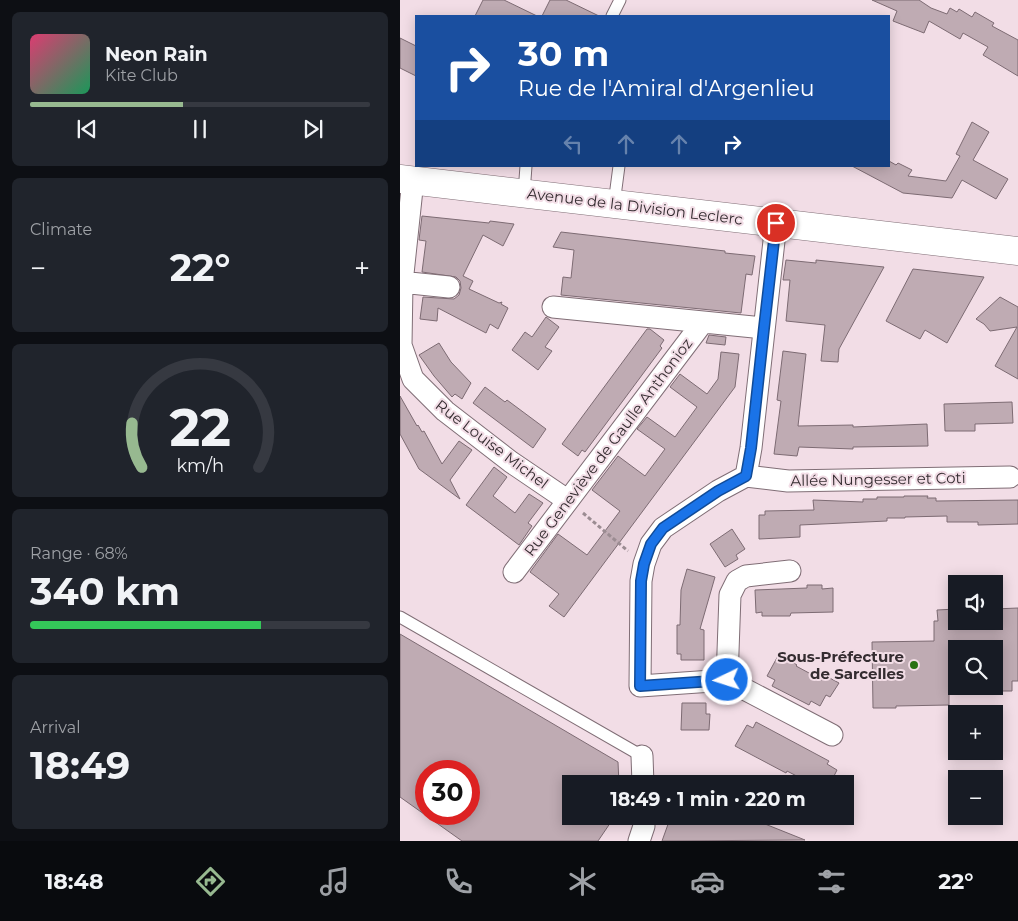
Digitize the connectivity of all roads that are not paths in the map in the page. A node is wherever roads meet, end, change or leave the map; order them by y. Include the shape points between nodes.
1 (620, 0) edge
2 (612, 15) edge
3 (526, 167) edge
4 (619, 167) edge
5 (407, 179) edge
6 (524, 193) junction
7 (614, 204) junction
8 (776, 223) junction
9 (1018, 251) edge
10 (401, 282) edge
11 (449, 287) dead end
12 (554, 306) dead end
13 (702, 322) junction
14 (764, 328) junction
15 (746, 476) junction
16 (1010, 477) dead end
17 (567, 500) junction
18 (790, 571) dead end
19 (514, 572) dead end
20 (400, 616) edge
21 (727, 680) junction
22 (832, 735) dead end
23 (642, 756) joint
24 (643, 775) edge
25 (644, 825) edge
26 (639, 841) edge

1 - 2 lane
3 - 6 lane
4 - 7 lane
5 - 6 main road, Avenue de la Division Leclerc
5 - 10 street, Rue Louise Michel
6 - 7 main road, Avenue de la Division Leclerc
7 - 8 main road, Avenue de la Division Leclerc
8 - 9 main road, Avenue de la Division Leclerc
8 - 14 street
10 - 11 street
10 - 17 street, Rue Louise Michel via 401,345 413,379 445,411
12 - 13 street
13 - 14 street
13 - 17 street, Rue Geneviève de Gaulle Anthonioz
14 - 15 street
15 - 16 street, Allée Nungesser et Coti via 788,481
15 - 21 street via 663,528 651,544 641,581 640,686
17 - 19 street, Rue Geneviève de Gaulle Anthonioz
18 - 21 street via 746,576 737,581 730,595
20 - 23 lane
21 - 22 street
23 - 24 street
25 - 26 street

